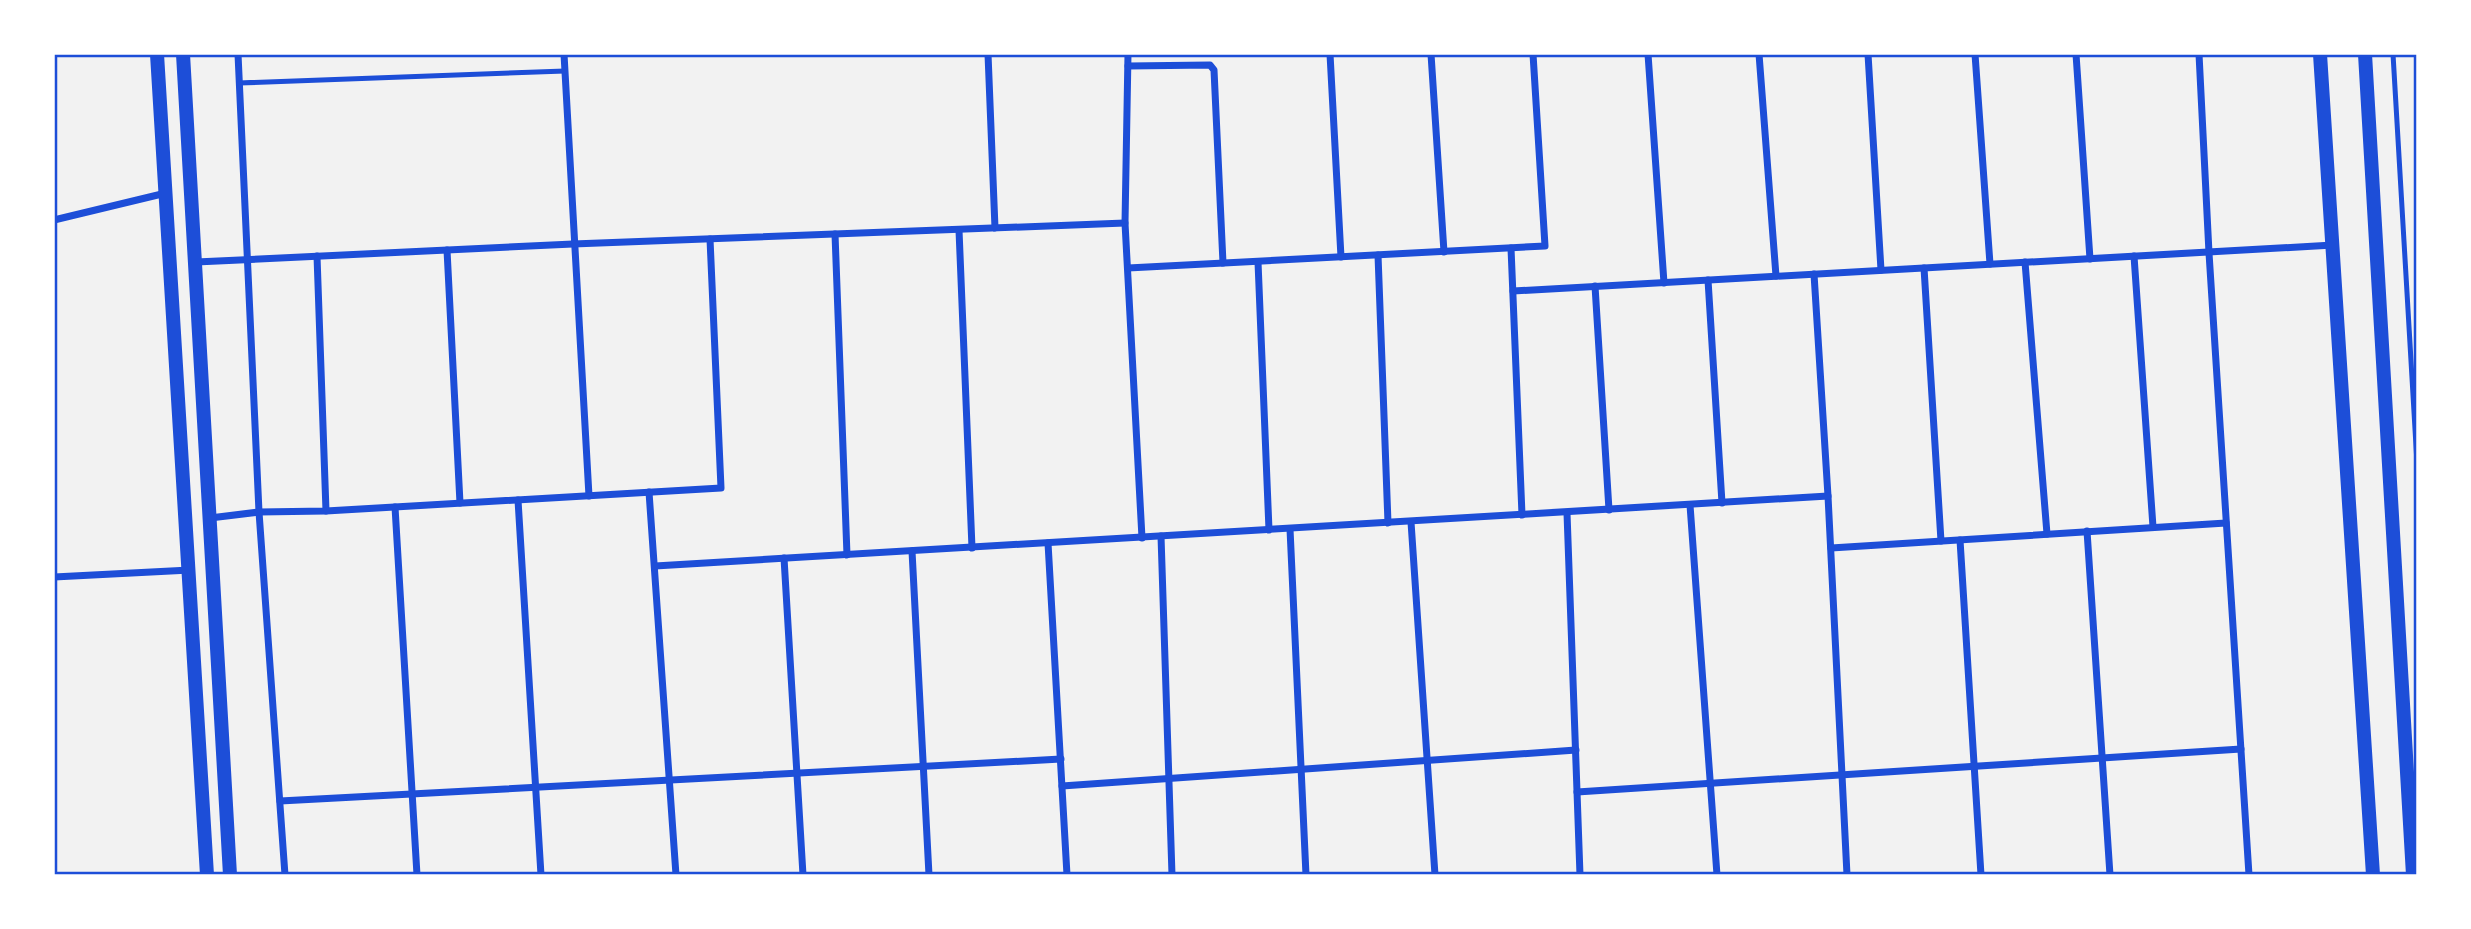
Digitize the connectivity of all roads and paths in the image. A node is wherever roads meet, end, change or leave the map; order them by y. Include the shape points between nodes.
1 (157, 54) edge
2 (183, 54) edge
3 (238, 54) edge
4 (564, 54) edge
5 (988, 54) edge
6 (1128, 54) edge
7 (1330, 54) edge
8 (1431, 54) edge
9 (1533, 54) edge
10 (1648, 54) edge
11 (1759, 54) edge
12 (1868, 54) edge
13 (1975, 54) edge
14 (2076, 54) edge
15 (2199, 54) edge
16 (2320, 54) edge
17 (2365, 54) edge
18 (2393, 54) edge
19 (1128, 66) junction
20 (565, 71) junction
21 (239, 83) junction
22 (166, 193) junction
23 (54, 220) edge
24 (1125, 223) junction
25 (995, 228) junction
26 (959, 230) junction
27 (835, 234) junction
28 (710, 239) junction
29 (573, 244) junction
30 (2333, 245) junction
31 (1511, 248) junction
32 (447, 250) junction
33 (1444, 252) junction
34 (2209, 253) junction
35 (1378, 255) junction
36 (317, 256) junction
37 (2134, 256) junction
38 (1341, 257) junction
39 (2090, 259) junction
40 (248, 260) junction
41 (195, 262) junction
42 (1258, 262) junction
43 (2025, 262) junction
44 (1223, 263) junction
45 (1990, 264) junction
46 (1128, 268) junction
47 (1924, 268) junction
48 (1881, 270) junction
49 (1814, 274) junction
50 (1776, 276) junction
51 (1708, 280) junction
52 (1664, 283) junction
53 (1595, 286) junction
54 (1513, 291) junction
55 (2417, 463) edge
56 (649, 492) junction
57 (589, 496) junction
58 (1828, 496) junction
59 (518, 500) junction
60 (460, 503) junction
61 (1721, 503) junction
62 (1690, 505) junction
63 (395, 507) junction
64 (1609, 510) junction
65 (326, 511) junction
66 (260, 512) junction
67 (1567, 513) junction
68 (1522, 515) junction
69 (210, 517) junction
70 (1411, 522) junction
71 (1388, 523) junction
72 (2226, 523) junction
73 (2153, 527) junction
74 (1290, 529) junction
75 (1269, 530) junction
76 (2087, 531) junction
77 (2047, 534) junction
78 (1161, 536) junction
79 (1142, 538) junction
80 (1960, 540) junction
81 (1941, 541) junction
82 (1048, 543) junction
83 (972, 548) junction
84 (1831, 548) junction
85 (912, 551) junction
86 (847, 555) junction
87 (784, 558) junction
88 (654, 566) junction
89 (190, 570) junction
90 (54, 577) edge
91 (2241, 749) junction
92 (1576, 750) junction
93 (2102, 758) junction
94 (1061, 759) junction
95 (1427, 760) junction
96 (1974, 766) junction
97 (923, 767) junction
98 (1301, 769) junction
99 (797, 774) junction
100 (1842, 775) junction
101 (1169, 779) junction
102 (669, 780) junction
103 (1711, 784) junction
104 (1062, 786) junction
105 (536, 788) junction
106 (1577, 792) junction
107 (412, 795) junction
108 (280, 801) junction
109 (207, 875) edge
110 (230, 875) edge
111 (285, 875) edge
112 (417, 875) edge
113 (541, 875) edge
114 (676, 875) edge
115 (803, 875) edge
116 (929, 875) edge
117 (1067, 875) edge
118 (1172, 875) edge
119 (1306, 875) edge
120 (1435, 875) edge
121 (1580, 875) edge
122 (1717, 875) edge
123 (1847, 875) edge
124 (1981, 875) edge
125 (2110, 875) edge
126 (2249, 875) edge
127 (2373, 875) edge
128 (2413, 875) edge

1 - 22 main road
2 - 41 main road
3 - 21 street
4 - 20 street
5 - 25 street
6 - 19 street
7 - 38 street
8 - 33 street
9 - 31 street via 1545,246
10 - 52 street
11 - 50 street
12 - 48 street
13 - 45 street
14 - 39 street
15 - 34 street
16 - 30 main road
17 - 128 main road
18 - 55 lane
19 - 24 street
19 - 44 street via 1210,65 1214,70
20 - 21 lane
20 - 29 street
21 - 40 street
22 - 23 street
22 - 89 main road
24 - 25 street
24 - 46 street
25 - 26 street
26 - 27 street
26 - 83 street
27 - 28 street
27 - 86 street
28 - 29 street
28 - 56 street via 721,488
29 - 32 street
29 - 57 street
30 - 34 street
30 - 127 main road
31 - 33 street
31 - 54 street
32 - 36 street
32 - 60 street
33 - 35 street
34 - 37 street
34 - 72 street
35 - 38 street
35 - 71 street
36 - 40 street
36 - 65 street
37 - 39 street
37 - 73 street
38 - 42 street
39 - 43 street
40 - 41 street
40 - 66 street
41 - 69 main road
42 - 44 street
42 - 75 street
43 - 45 street
43 - 77 street
44 - 46 street
45 - 47 street
46 - 79 street
47 - 48 street
47 - 81 street
48 - 49 street
49 - 50 street
49 - 58 street
50 - 51 street
51 - 52 street
51 - 61 street
52 - 53 street
53 - 54 street
53 - 64 street
54 - 68 street
56 - 57 street
56 - 88 street
57 - 59 street
58 - 61 street
58 - 84 street
59 - 60 street
59 - 105 street
60 - 63 street
61 - 62 street
62 - 64 street
62 - 103 street
63 - 65 street
63 - 107 street
64 - 67 street
65 - 66 street
66 - 69 street
66 - 108 street
67 - 68 street
67 - 92 street
68 - 70 street
69 - 110 main road
70 - 71 street
70 - 95 street
71 - 74 street
72 - 73 street
72 - 91 street
73 - 76 street
74 - 75 street
74 - 98 street
75 - 78 street
76 - 77 street
76 - 93 street
77 - 80 street
78 - 79 street
78 - 101 street
79 - 82 street
80 - 81 street
80 - 96 street
81 - 84 street
82 - 83 street
82 - 94 street
83 - 85 street
84 - 100 street
85 - 86 street
85 - 97 street
86 - 87 street
87 - 88 street
87 - 99 street
88 - 102 street
89 - 90 street
89 - 109 main road
91 - 93 street
91 - 126 street
92 - 95 street
92 - 106 street
93 - 96 street
93 - 125 street
94 - 97 street
94 - 104 street
95 - 98 street
95 - 120 street
96 - 100 street
96 - 124 street
97 - 99 street
97 - 116 street
98 - 101 street
98 - 119 street
99 - 102 street
99 - 115 street
100 - 103 street
100 - 123 street
101 - 104 street
101 - 118 street
102 - 105 street
102 - 114 street
103 - 106 street
103 - 122 street
104 - 117 street
105 - 107 street
105 - 113 street
106 - 121 street
107 - 108 street
107 - 112 street
108 - 111 street

